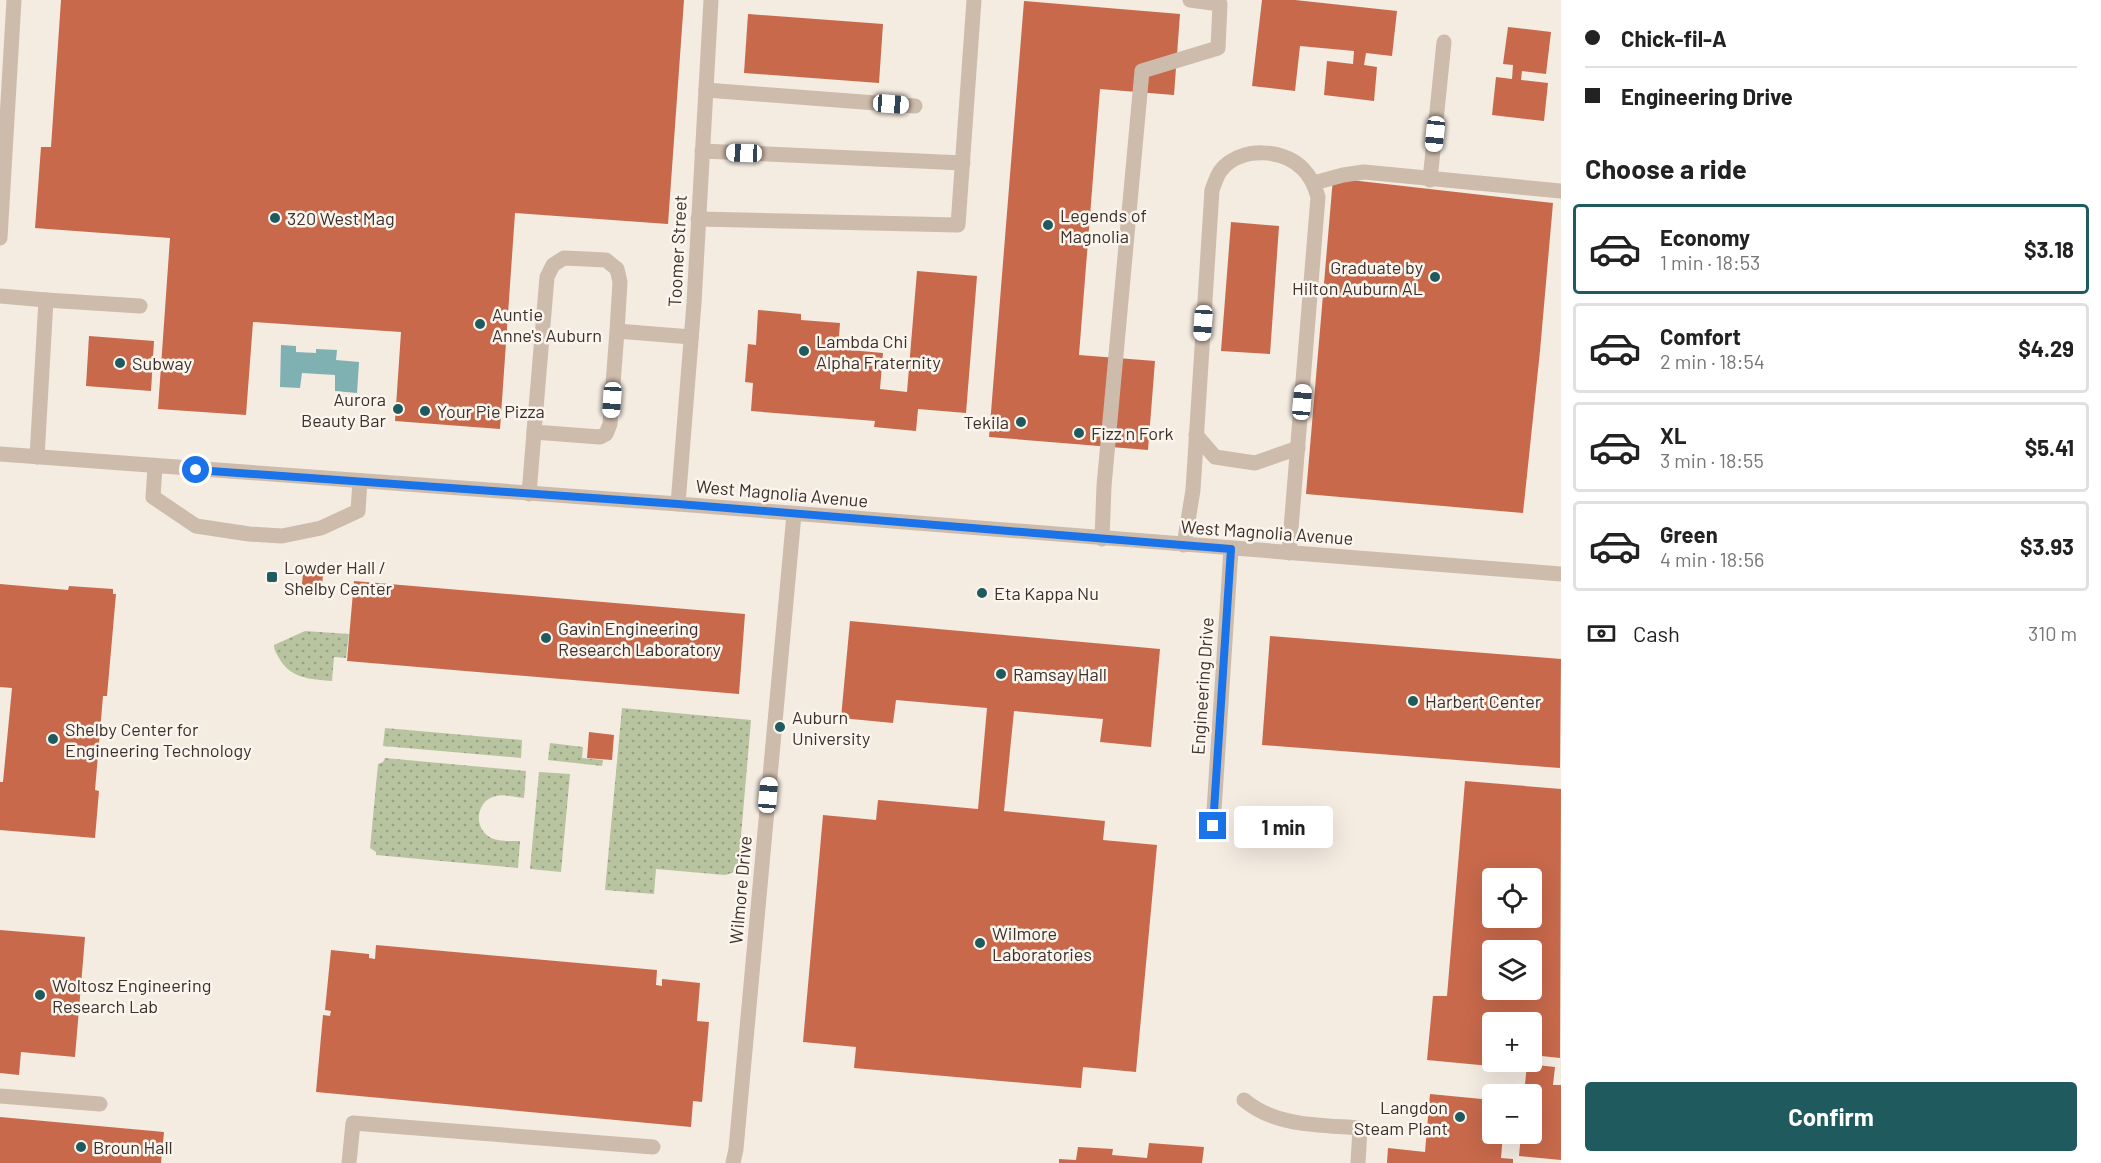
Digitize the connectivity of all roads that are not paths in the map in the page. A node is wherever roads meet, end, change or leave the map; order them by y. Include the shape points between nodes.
1 (14, 0) edge
2 (711, 0) edge
3 (974, 0) edge
4 (1190, 0) edge
5 (1444, 42) dead end
6 (706, 90) junction
7 (915, 106) dead end
8 (702, 151) junction
9 (963, 163) junction
10 (1430, 180) junction
11 (1314, 183) junction
12 (1561, 190) edge
13 (1, 217) edge
14 (698, 219) junction
15 (0, 238) edge
16 (0, 296) edge
17 (46, 300) junction
18 (140, 306) dead end
19 (617, 331) junction
20 (691, 337) junction
21 (534, 432) junction
22 (1196, 435) junction
23 (1298, 448) junction
24 (0, 454) edge
25 (37, 457) junction
26 (155, 467) junction
27 (360, 481) junction
28 (529, 494) junction
29 (678, 504) junction
30 (794, 514) junction
31 (1102, 539) junction
32 (1184, 545) junction
33 (1231, 549) junction
34 (1289, 553) junction
35 (1561, 574) edge
36 (1213, 826) dead end
37 (0, 1096) edge
38 (1244, 1100) dead end
39 (100, 1104) dead end
40 (653, 1147) dead end
41 (349, 1163) edge
42 (733, 1163) edge
43 (1358, 1163) edge

1 - 13 street
2 - 6 street, Toomer Street
3 - 9 street
4 - 31 street via 1220,4 1218,48 1142,71
5 - 10 street
6 - 7 street
6 - 8 street, Toomer Street
8 - 9 street
8 - 14 street, Toomer Street
9 - 14 street via 958,225
10 - 11 street via 1364,172
10 - 12 street
11 - 22 street via 1302,167 1267,153 1248,154 1220,170 1212,190
11 - 23 street via 1318,197
13 - 15 street
14 - 20 street, Toomer Street
16 - 17 street
17 - 18 street
17 - 25 street
19 - 20 street
19 - 21 street via 606,434 600,437
19 - 21 street via 617,269 606,260 564,258 553,265 547,277
20 - 29 street, Toomer Street
21 - 28 street
22 - 23 street via 1215,457 1255,463
22 - 32 street
23 - 34 street
24 - 25 street, West Magnolia Avenue
25 - 26 street, West Magnolia Avenue
26 - 27 street, West Magnolia Avenue
26 - 27 street via 153,497 196,526 249,534 282,536 321,528 358,511
27 - 28 street, West Magnolia Avenue
28 - 29 street, West Magnolia Avenue
29 - 30 street, West Magnolia Avenue
30 - 31 street, West Magnolia Avenue
30 - 42 street, Wilmore Drive
31 - 32 street, West Magnolia Avenue
32 - 33 street, West Magnolia Avenue
33 - 34 street, West Magnolia Avenue
33 - 36 street, Engineering Drive
34 - 35 street, West Magnolia Avenue
37 - 39 street
38 - 43 street via 1256,1110 1293,1123 1360,1128
40 - 41 street via 353,1123

